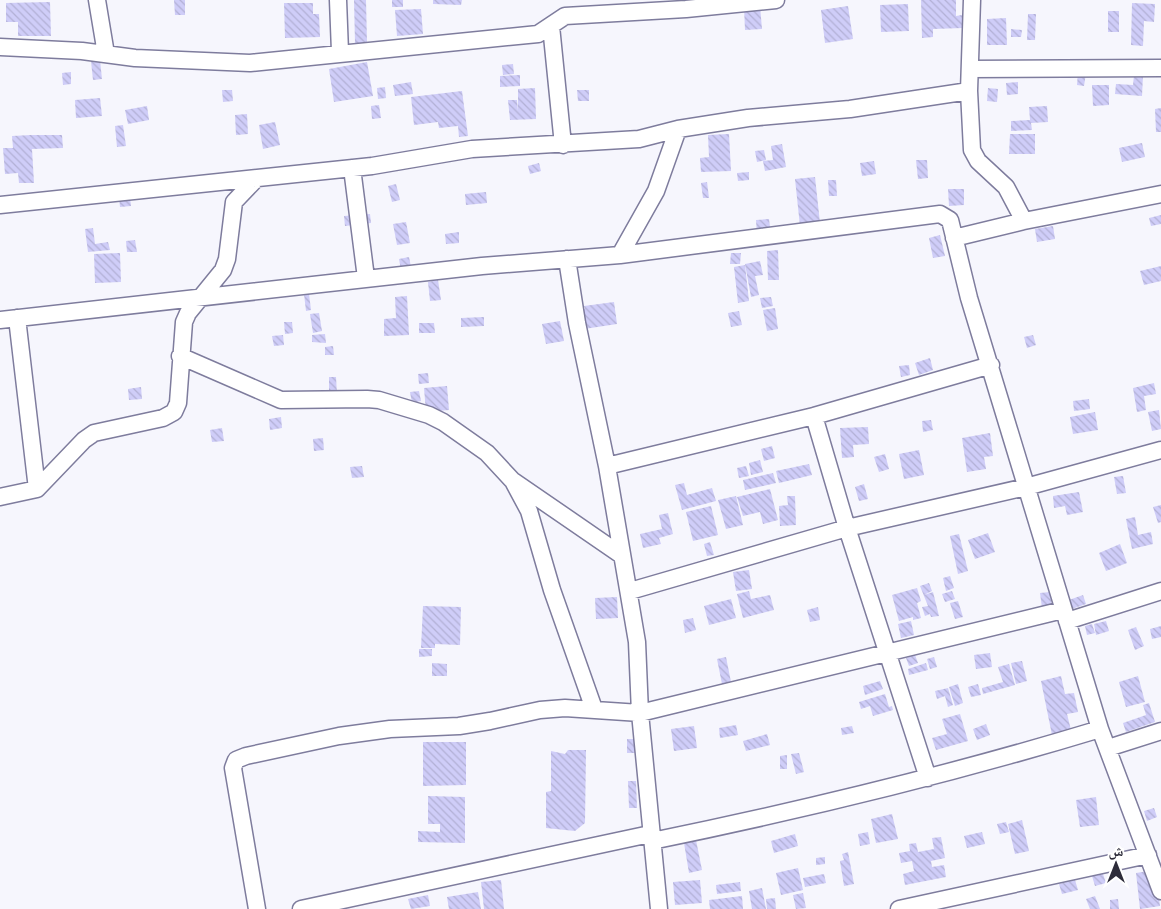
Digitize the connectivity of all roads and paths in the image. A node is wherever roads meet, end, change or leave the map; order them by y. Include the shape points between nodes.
1 (97, 0) edge
2 (338, 0) edge
3 (776, 0) edge
4 (972, 0) edge
5 (551, 26) junction
6 (0, 47) edge
7 (340, 52) junction
8 (106, 54) junction
9 (1161, 68) edge
10 (970, 69) junction
11 (969, 91) junction
12 (678, 129) junction
13 (563, 146) junction
14 (352, 168) junction
15 (257, 178) junction
16 (1161, 194) edge
17 (0, 205) edge
18 (1024, 221) junction
19 (954, 238) junction
20 (620, 255) junction
21 (567, 259) junction
22 (366, 278) junction
23 (201, 296) junction
24 (17, 318) junction
25 (0, 320) edge
26 (180, 356) junction
27 (991, 365) junction
28 (814, 416) junction
29 (1161, 450) edge
30 (607, 466) junction
31 (512, 480) junction
32 (1026, 487) junction
33 (37, 489) junction
34 (0, 496) edge
35 (847, 528) junction
36 (621, 554) junction
37 (630, 590) junction
38 (1161, 591) edge
39 (1065, 616) junction
40 (889, 654) junction
41 (594, 709) junction
42 (640, 713) junction
43 (1100, 729) junction
44 (1161, 731) edge
45 (1108, 748) junction
46 (928, 778) junction
47 (651, 837) junction
48 (1148, 855) junction
49 (1160, 883) edge
50 (311, 908) edge
51 (257, 909) edge
52 (659, 909) edge
53 (899, 909) edge

1 - 8 street
2 - 7 street
3 - 5 street via 565,16
4 - 10 street
5 - 7 street via 538,34
5 - 13 street
6 - 8 street
7 - 8 street via 250,63
9 - 10 street
10 - 11 street
11 - 12 street
11 - 18 street via 972,150 978,161 1006,187
12 - 13 street via 638,139
12 - 20 street via 656,191
13 - 14 street via 472,149
14 - 15 street
14 - 22 street
15 - 17 street
15 - 23 street via 234,202 227,260 223,270
16 - 18 street
18 - 19 street
19 - 20 street via 950,220 940,214
19 - 27 street
20 - 21 street
21 - 22 street
21 - 30 street
22 - 23 street
23 - 24 street
23 - 26 street via 184,322
24 - 25 street
24 - 33 street
26 - 31 street via 281,400 367,398 429,415 487,452
26 - 33 street via 178,403 174,412 164,418 94,433
27 - 28 street
27 - 32 street
28 - 30 street
28 - 35 street
29 - 32 street
30 - 36 street
31 - 36 street
31 - 41 street via 528,512
32 - 35 street
32 - 39 street
33 - 34 street
35 - 37 street
35 - 40 street
36 - 37 street
37 - 42 street via 638,642
38 - 39 street
39 - 40 street
39 - 43 street
40 - 42 street
40 - 46 street
41 - 42 street
41 - 51 street via 540,710 482,722 339,736 236,760 233,768
42 - 47 street
43 - 45 street
43 - 46 street
44 - 45 street
45 - 48 street
46 - 47 street via 825,804
47 - 50 street
47 - 52 street
48 - 49 street
48 - 53 street

